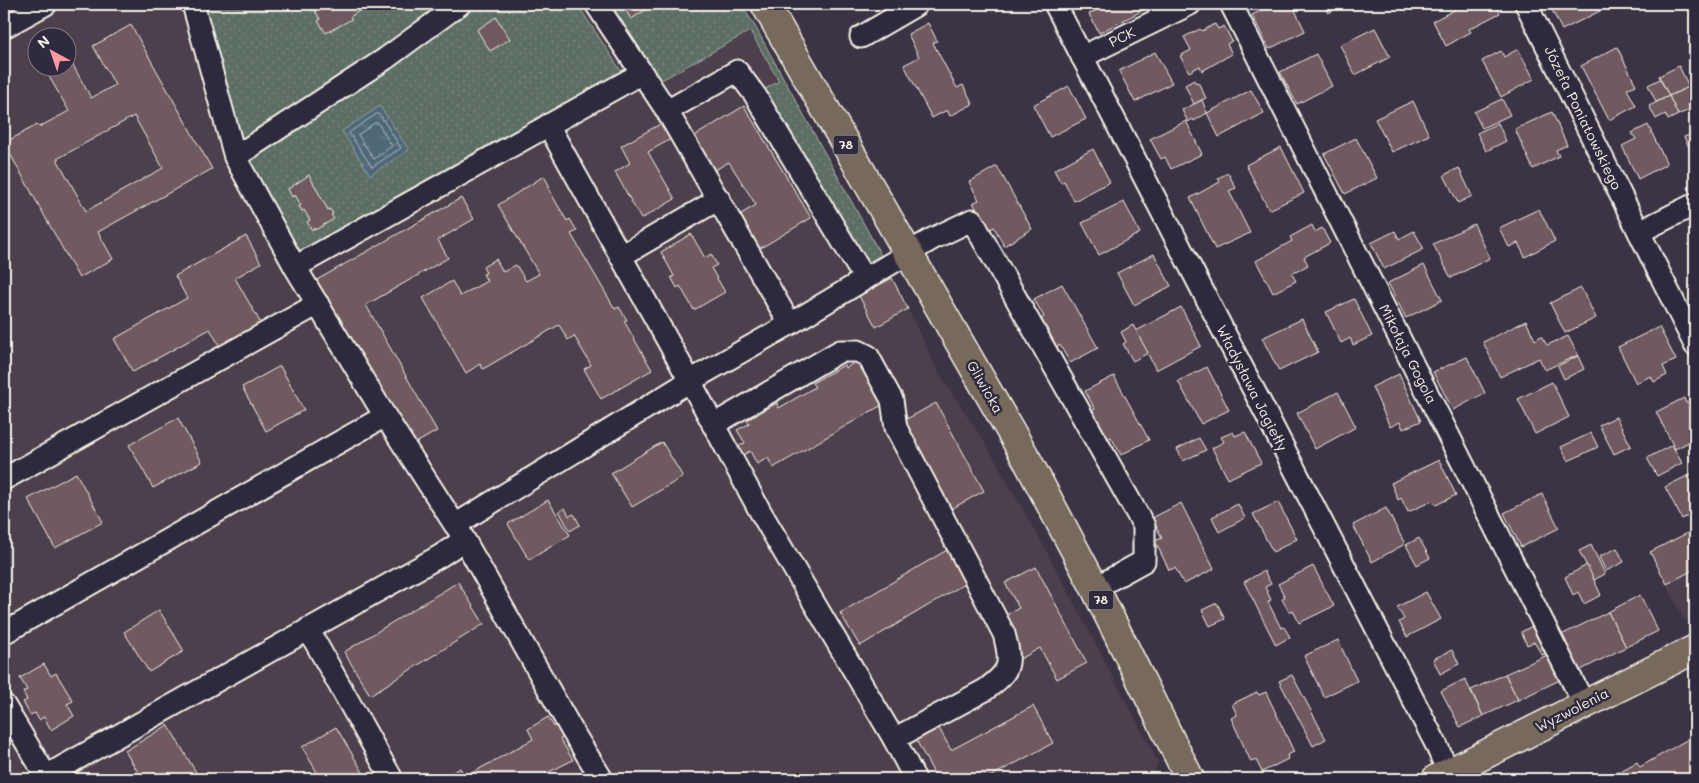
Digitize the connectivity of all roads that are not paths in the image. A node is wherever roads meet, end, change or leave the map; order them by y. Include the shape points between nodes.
1 (46, 4) edge
2 (193, 4) edge
3 (460, 4) edge
4 (596, 4) edge
5 (764, 4) edge
6 (916, 4) edge
7 (1190, 4) edge
8 (1231, 4) edge
9 (1526, 4) edge
10 (1059, 5) edge
11 (4, 27) edge
12 (861, 37) dead end
13 (1082, 57) junction
14 (642, 73) junction
15 (666, 110) junction
16 (548, 126) junction
17 (235, 157) junction
18 (719, 199) junction
19 (1695, 204) edge
20 (1640, 232) junction
21 (908, 253) junction
22 (621, 256) junction
23 (295, 267) junction
24 (865, 279) junction
25 (318, 304) junction
26 (790, 324) junction
27 (1695, 345) edge
28 (690, 381) junction
29 (385, 416) junction
30 (713, 425) junction
31 (4, 479) edge
32 (460, 533) junction
33 (1095, 588) junction
34 (308, 630) junction
35 (4, 633) edge
36 (1695, 649) edge
37 (1584, 704) junction
38 (4, 705) edge
39 (894, 739) junction
40 (1442, 776) edge
41 (1188, 777) edge
42 (392, 779) edge
43 (602, 779) edge
44 (915, 779) edge
45 (1418, 779) edge

1 - 11 street
2 - 17 street
3 - 17 street via 385,59
4 - 14 street
5 - 21 main road, Gliwicka / 78
6 - 12 street
7 - 13 street, PCK
8 - 37 street, Mikołaja Gogola
9 - 20 street, Józefa Poniatowskiego
10 - 13 street, Władysława Jagiełły
13 - 40 street, Władysława Jagiełły via 1432,736
14 - 15 street
14 - 16 street
15 - 18 street
15 - 24 street via 737,71 755,95
16 - 22 street
16 - 23 street
17 - 23 street
18 - 22 street
18 - 26 street
19 - 20 street
20 - 27 street, Józefa Poniatowskiego
21 - 24 street
21 - 33 main road, Gliwicka / 78 via 1010,429
21 - 33 street via 972,220 1144,526 1144,561
22 - 28 street
23 - 25 street
24 - 26 street
25 - 29 street
25 - 31 street
26 - 28 street
28 - 30 street
28 - 32 street
29 - 32 street
29 - 35 street
30 - 39 street
30 - 39 street via 840,351 858,351 868,356 892,400 896,428 1004,634 1010,657 1006,670 995,683
32 - 34 street via 440,556
32 - 43 street
33 - 41 main road, Gliwicka / 78
34 - 38 street via 46,776
34 - 42 street
36 - 37 main road, Wyzwolenia
37 - 40 main road, Wyzwolenia
39 - 44 street
40 - 45 main road, Wyzwolenia

